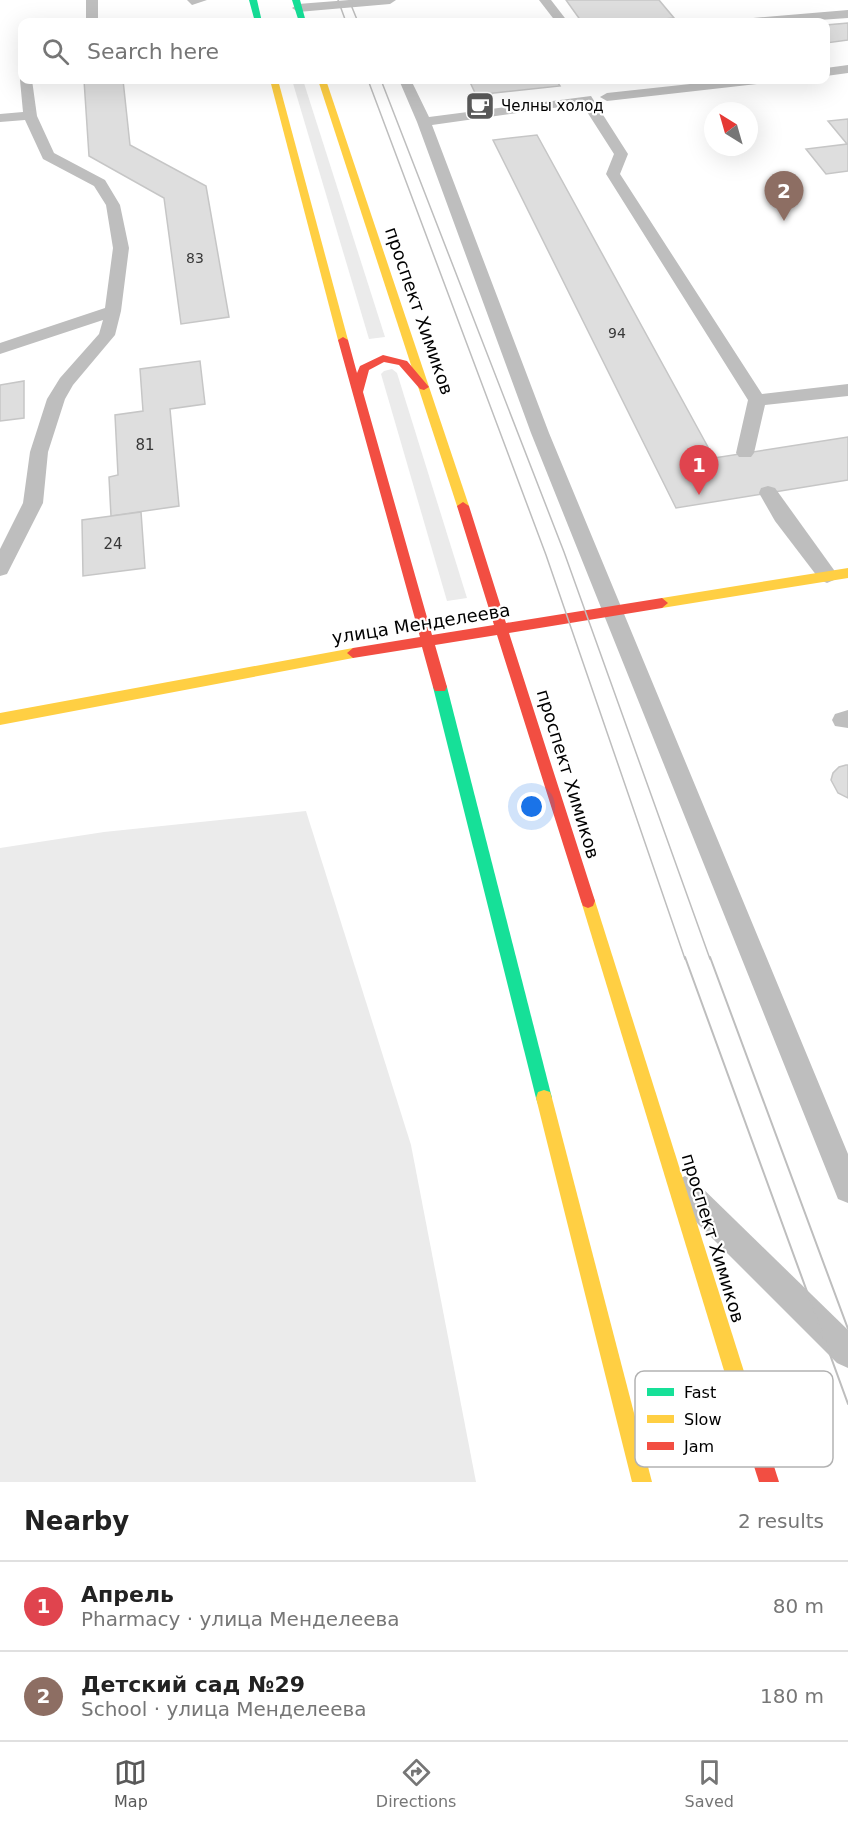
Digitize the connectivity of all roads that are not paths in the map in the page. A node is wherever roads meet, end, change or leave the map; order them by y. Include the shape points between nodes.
1 (92, 0) edge
2 (201, 0) edge
3 (253, 0) edge
4 (390, 0) edge
5 (545, 0) edge
6 (192, 1) edge
7 (297, 4) edge
8 (369, 5) edge
9 (848, 14) edge
10 (92, 18) edge
11 (258, 18) edge
12 (559, 18) edge
13 (800, 18) edge
14 (848, 69) edge
15 (830, 71) edge
16 (26, 84) edge
17 (275, 84) edge
18 (323, 84) edge
19 (407, 84) edge
20 (706, 84) edge
21 (586, 99) junction
22 (30, 116) junction
23 (0, 118) edge
24 (424, 122) junction
25 (113, 311) junction
26 (0, 349) edge
27 (848, 390) edge
28 (427, 391) junction
29 (357, 393) junction
30 (757, 400) junction
31 (745, 453) dead end
32 (768, 493) dead end
33 (0, 569) edge
34 (848, 573) edge
35 (827, 575) junction
36 (615, 612) junction
37 (504, 629) junction
38 (428, 641) junction
39 (0, 719) edge
40 (678, 1185) junction
41 (848, 1189) edge
42 (848, 1353) edge
43 (735, 1371) edge
44 (635, 1454) edge
45 (638, 1467) edge
46 (764, 1467) edge
47 (642, 1482) edge
48 (769, 1482) edge

1 - 10 lane
2 - 6 lane
3 - 11 main road
4 - 8 lane
5 - 12 lane
7 - 8 lane
9 - 13 lane
14 - 15 lane
16 - 22 lane
17 - 29 main road
18 - 28 main road, проспект Химиков
19 - 24 lane
20 - 21 lane via 604,92
21 - 24 lane
21 - 30 lane via 621,154 613,174
22 - 23 lane
22 - 25 lane via 48,156 100,183 113,205 121,248
24 - 36 lane via 540,433
25 - 26 lane
25 - 33 lane via 107,335 56,399 39,452 33,503
27 - 30 lane
28 - 29 main road via 399,360 387,358 364,368
28 - 37 main road, проспект Химиков
29 - 38 main road
30 - 31 lane
32 - 35 lane
34 - 35 main road, улица Менделеева
35 - 36 main road, улица Менделеева
36 - 37 main road, улица Менделеева
36 - 41 lane
37 - 38 main road, улица Менделеева
37 - 40 main road, проспект Химиков
38 - 39 main road, улица Менделеева
38 - 44 main road
40 - 42 lane
40 - 43 main road, проспект Химиков
45 - 47 main road
46 - 48 main road, проспект Химиков

